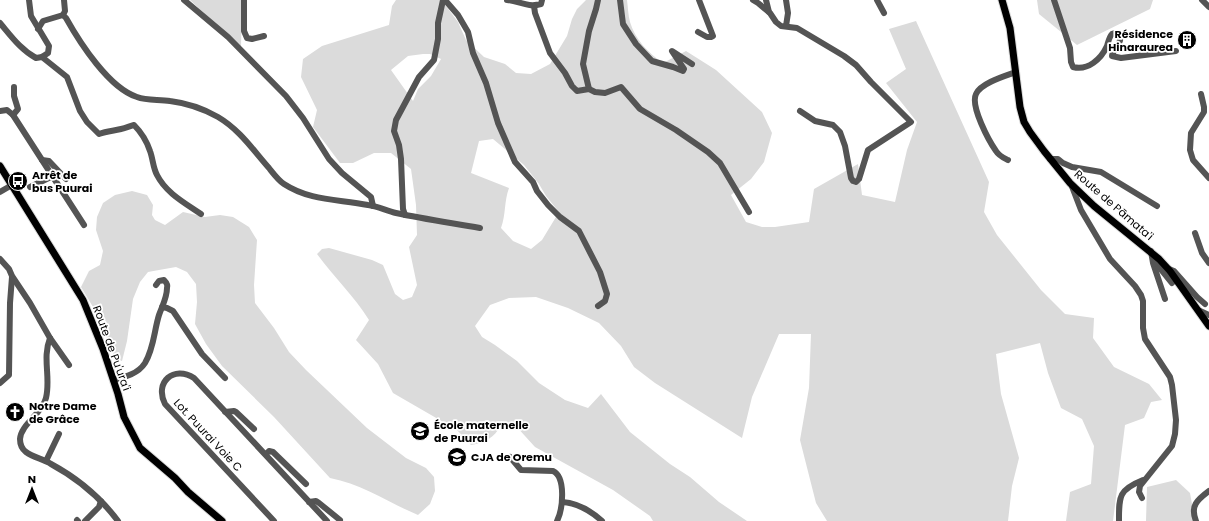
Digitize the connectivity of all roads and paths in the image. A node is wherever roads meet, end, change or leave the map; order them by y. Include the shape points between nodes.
1 (29, 0) edge
2 (64, 0) edge
3 (184, 0) edge
4 (244, 0) edge
5 (444, 0) edge
6 (507, 0) edge
7 (542, 0) edge
8 (598, 0) edge
9 (620, 0) edge
10 (699, 0) edge
11 (753, 0) edge
12 (766, 0) edge
13 (786, 0) edge
14 (877, 0) edge
15 (1002, 0) edge
16 (1054, 0) edge
17 (1202, 0) edge
18 (534, 6) junction
19 (1209, 7) edge
20 (770, 13) junction
21 (884, 13) dead end
22 (63, 15) junction
23 (0, 22) edge
24 (786, 26) junction
25 (38, 29) junction
26 (698, 32) dead end
27 (264, 36) dead end
28 (1176, 51) dead end
29 (42, 57) junction
30 (692, 64) dead end
31 (1016, 72) junction
32 (14, 87) dead end
33 (589, 89) junction
34 (1201, 94) dead end
35 (0, 111) edge
36 (800, 111) dead end
37 (13, 115) junction
38 (150, 150) junction
39 (1050, 159) junction
40 (42, 160) junction
41 (1008, 160) dead end
42 (0, 166) edge
43 (150, 168) dead end
44 (53, 176) junction
45 (1209, 178) edge
46 (66, 179) dead end
47 (1071, 184) junction
48 (12, 185) junction
49 (30, 187) dead end
50 (0, 192) edge
51 (373, 206) junction
52 (1157, 206) dead end
53 (749, 212) dead end
54 (201, 214) dead end
55 (405, 215) junction
56 (84, 225) dead end
57 (480, 228) dead end
58 (1195, 233) dead end
59 (1151, 253) junction
60 (0, 259) edge
61 (1209, 263) edge
62 (1167, 268) junction
63 (12, 276) junction
64 (1172, 283) dead end
65 (156, 285) dead end
66 (1165, 299) dead end
67 (1205, 304) dead end
68 (598, 306) dead end
69 (162, 307) junction
70 (1195, 308) junction
71 (1209, 315) edge
72 (1209, 326) edge
73 (50, 338) junction
74 (69, 365) dead end
75 (1170, 377) junction
76 (225, 378) dead end
77 (113, 380) junction
78 (1177, 382) dead end
79 (0, 383) edge
80 (225, 412) junction
81 (254, 429) dead end
82 (59, 434) dead end
83 (266, 454) junction
84 (510, 457) dead end
85 (46, 461) junction
86 (1143, 480) junction
87 (306, 484) dead end
88 (1209, 491) edge
89 (1142, 498) dead end
90 (101, 501) junction
91 (310, 502) junction
92 (562, 502) junction
93 (340, 520) edge
94 (85, 521) edge
95 (118, 521) edge
96 (222, 521) edge
97 (274, 521) edge
98 (327, 521) edge
99 (557, 521) edge
100 (602, 521) edge
101 (1119, 521) edge
102 (1196, 521) edge

1 - 25 street via 31,16
2 - 22 street
3 - 51 street via 228,37 286,96 330,159 342,173 371,197
4 - 27 street via 244,31 247,38
5 - 55 street via 438,23 434,60 419,77 396,120 394,130 400,151
5 - 68 street via 468,32 498,123 515,162 560,218 579,231 600,272 607,294 605,301
6 - 18 street
7 - 18 street via 541,4
8 - 33 street via 583,64
9 - 30 street via 623,24 636,44 652,61 682,71 684,69 672,51
10 - 26 street via 713,36 707,37
11 - 20 street
12 - 20 street
13 - 24 street
14 - 21 street
15 - 31 main road, Route de Pāmata'i via 1010,28
16 - 28 street via 1070,48 1073,67 1086,67 1093,63 1106,49 1114,33 1121,37 1113,52 1112,56 1115,58
17 - 19 street
18 - 33 street via 550,53 577,91
20 - 24 street via 776,22
22 - 25 street via 43,21
22 - 51 street via 98,65 115,84 127,92 137,98 187,104 232,126 283,183 296,190 322,199
23 - 29 street via 23,49 36,58
24 - 36 street via 797,28 856,65 911,122 868,150 856,182 851,178 840,132 833,124 815,120
25 - 29 street via 49,46 48,53
29 - 38 street via 67,77 80,111 95,131 99,134 134,125
31 - 39 main road, Route de Pāmata'i via 1024,122
31 - 41 street via 980,88 975,97 983,128 996,152
32 - 37 street via 18,109
33 - 53 street via 605,93 621,87 640,108 708,152 720,163
34 - 45 street via 1204,112 1191,132 1190,150 1193,160
35 - 37 street via 7,110
37 - 40 street
38 - 43 street
38 - 54 street via 154,169 164,186
39 - 47 main road, Route de Pāmata'i
39 - 52 street via 1058,159 1072,167 1101,172
40 - 44 street
40 - 46 street via 49,161
42 - 48 main road, Route de Pu'ura'i
44 - 49 street
44 - 56 street
47 - 59 main road, Route de Pāmata'i
47 - 75 street via 1081,210 1110,259 1135,286 1143,301 1145,339
48 - 50 street
48 - 77 main road, Route de Pu'ura'i via 83,300
51 - 55 street
55 - 57 street
58 - 61 street via 1202,253
59 - 62 main road, Route de Pāmata'i
59 - 64 street
59 - 66 street
60 - 63 street
62 - 67 street via 1174,271
62 - 70 main road, Route de Pāmata'i
63 - 73 street
63 - 79 street via 10,375
65 - 69 street via 161,280 167,283
69 - 76 street via 173,311 202,354
69 - 77 street via 152,348 145,363 130,375
70 - 71 street
70 - 72 main road, Route de Pāmata'i
73 - 74 street
73 - 85 street via 47,347 48,386 45,401 25,428 20,440 26,452
75 - 78 street
75 - 86 street via 1176,420 1172,446
77 - 96 main road, Route de Pu'ura'i via 124,417 140,448
80 - 81 street via 236,412
80 - 83 street, Lot. Puurai Voie C
80 - 97 street, Lot. Puurai Voie C via 202,385 185,373 176,373 163,382 161,394 168,408
82 - 85 street
83 - 87 street, Lot. Puurai Voie C via 269,451 273,452
83 - 91 street, Lot. Puurai Voie C
84 - 92 street via 521,470 556,472 561,485
85 - 90 street via 85,486
86 - 89 street via 1139,492
86 - 101 street via 1130,485 1124,492 1119,502
88 - 102 street via 1199,498 1194,506
90 - 94 street via 99,507
90 - 95 street
91 - 93 street, Lot. Puurai Voie C via 316,501
91 - 98 street, Lot. Puurai Voie C
92 - 99 street
92 - 100 street via 582,508

